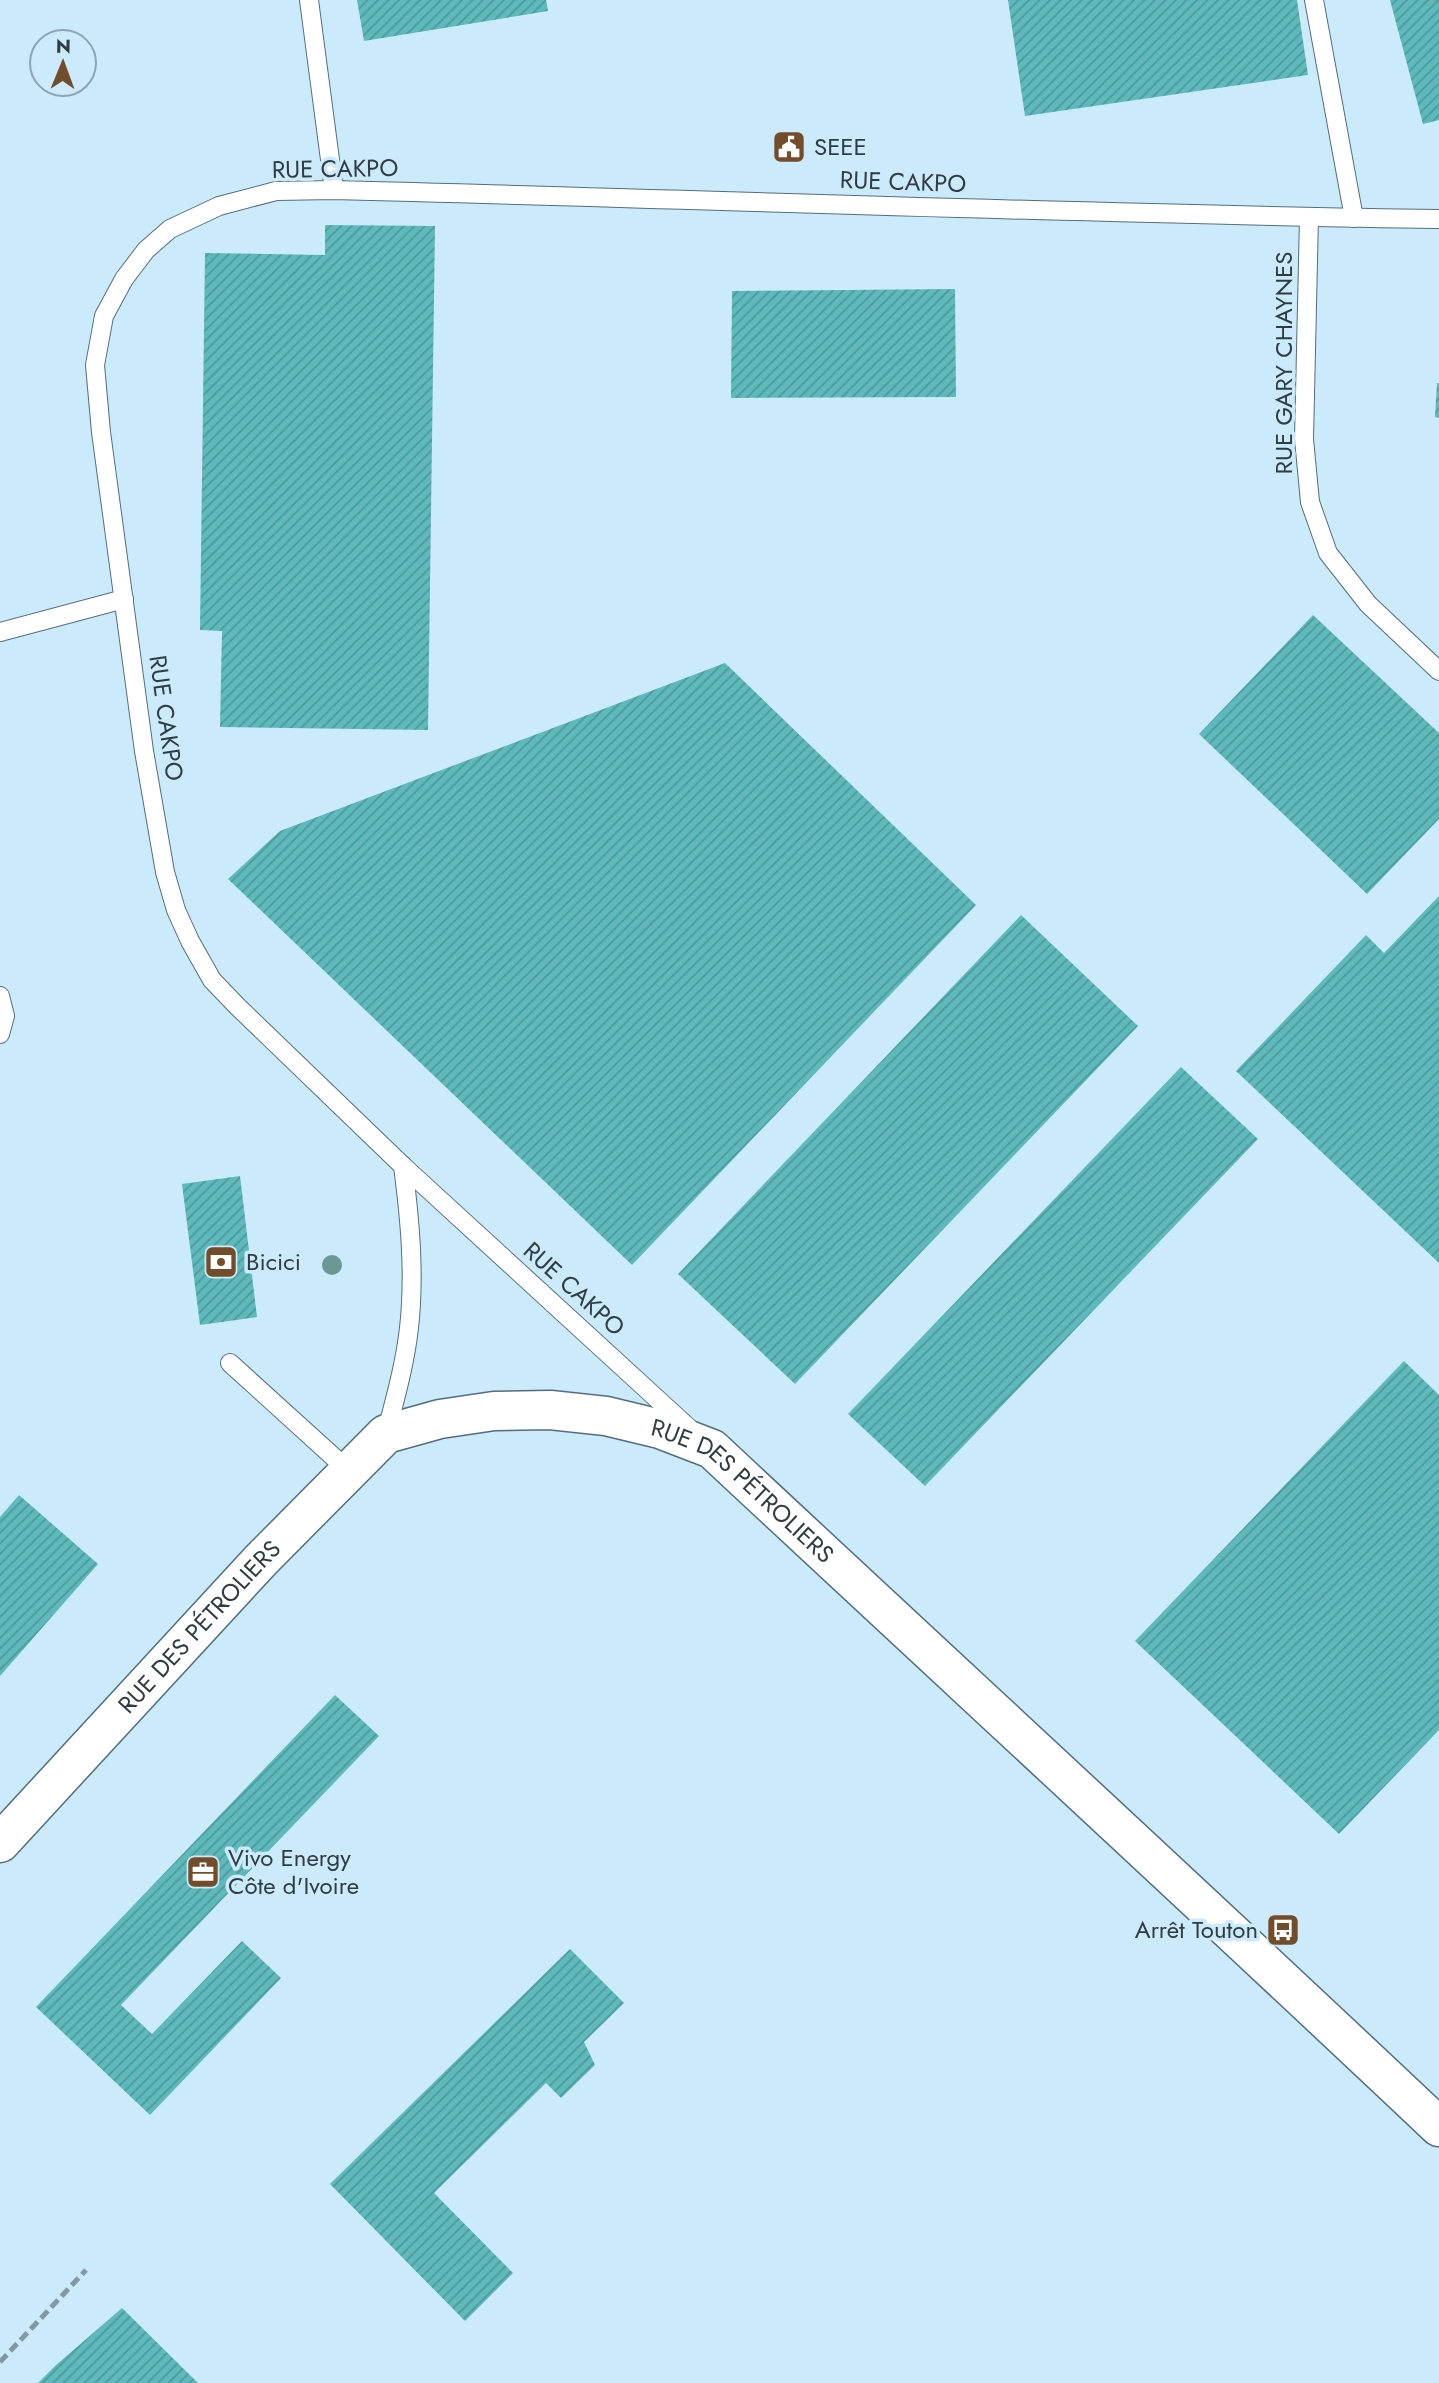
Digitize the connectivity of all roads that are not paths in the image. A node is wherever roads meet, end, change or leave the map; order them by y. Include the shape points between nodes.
1 (309, 0) edge
2 (1314, 0) edge
3 (334, 190) junction
4 (1309, 217) junction
5 (1354, 218) junction
6 (1439, 219) edge
7 (124, 599) junction
8 (0, 632) edge
9 (1439, 671) edge
10 (0, 996) edge
11 (0, 1034) edge
12 (403, 1166) junction
13 (230, 1363) dead end
14 (386, 1434) junction
15 (712, 1448) junction
16 (349, 1471) junction
17 (0, 1843) edge
18 (1439, 2127) edge

1 - 3 lane
2 - 5 lane
3 - 4 lane, RUE CAKPO
3 - 7 lane, RUE CAKPO via 276,191 219,206 170,229 124,279 104,316 94,365
4 - 5 lane, RUE CAKPO
4 - 9 lane, RUE GARY CHAYNES via 1304,439 1310,502 1328,553 1368,604
5 - 6 lane, RUE CAKPO
7 - 8 lane
7 - 12 lane, RUE CAKPO via 165,872 190,941 212,980 229,998
10 - 11 lane via 5,1016
12 - 14 lane via 410,1220 409,1328
12 - 15 lane, RUE CAKPO
13 - 16 lane
14 - 15 street, RUE DES PÉTROLIERS via 440,1419 550,1410 606,1416
14 - 16 street, RUE DES PÉTROLIERS
15 - 18 street, RUE DES PÉTROLIERS
16 - 17 street, RUE DES PÉTROLIERS

